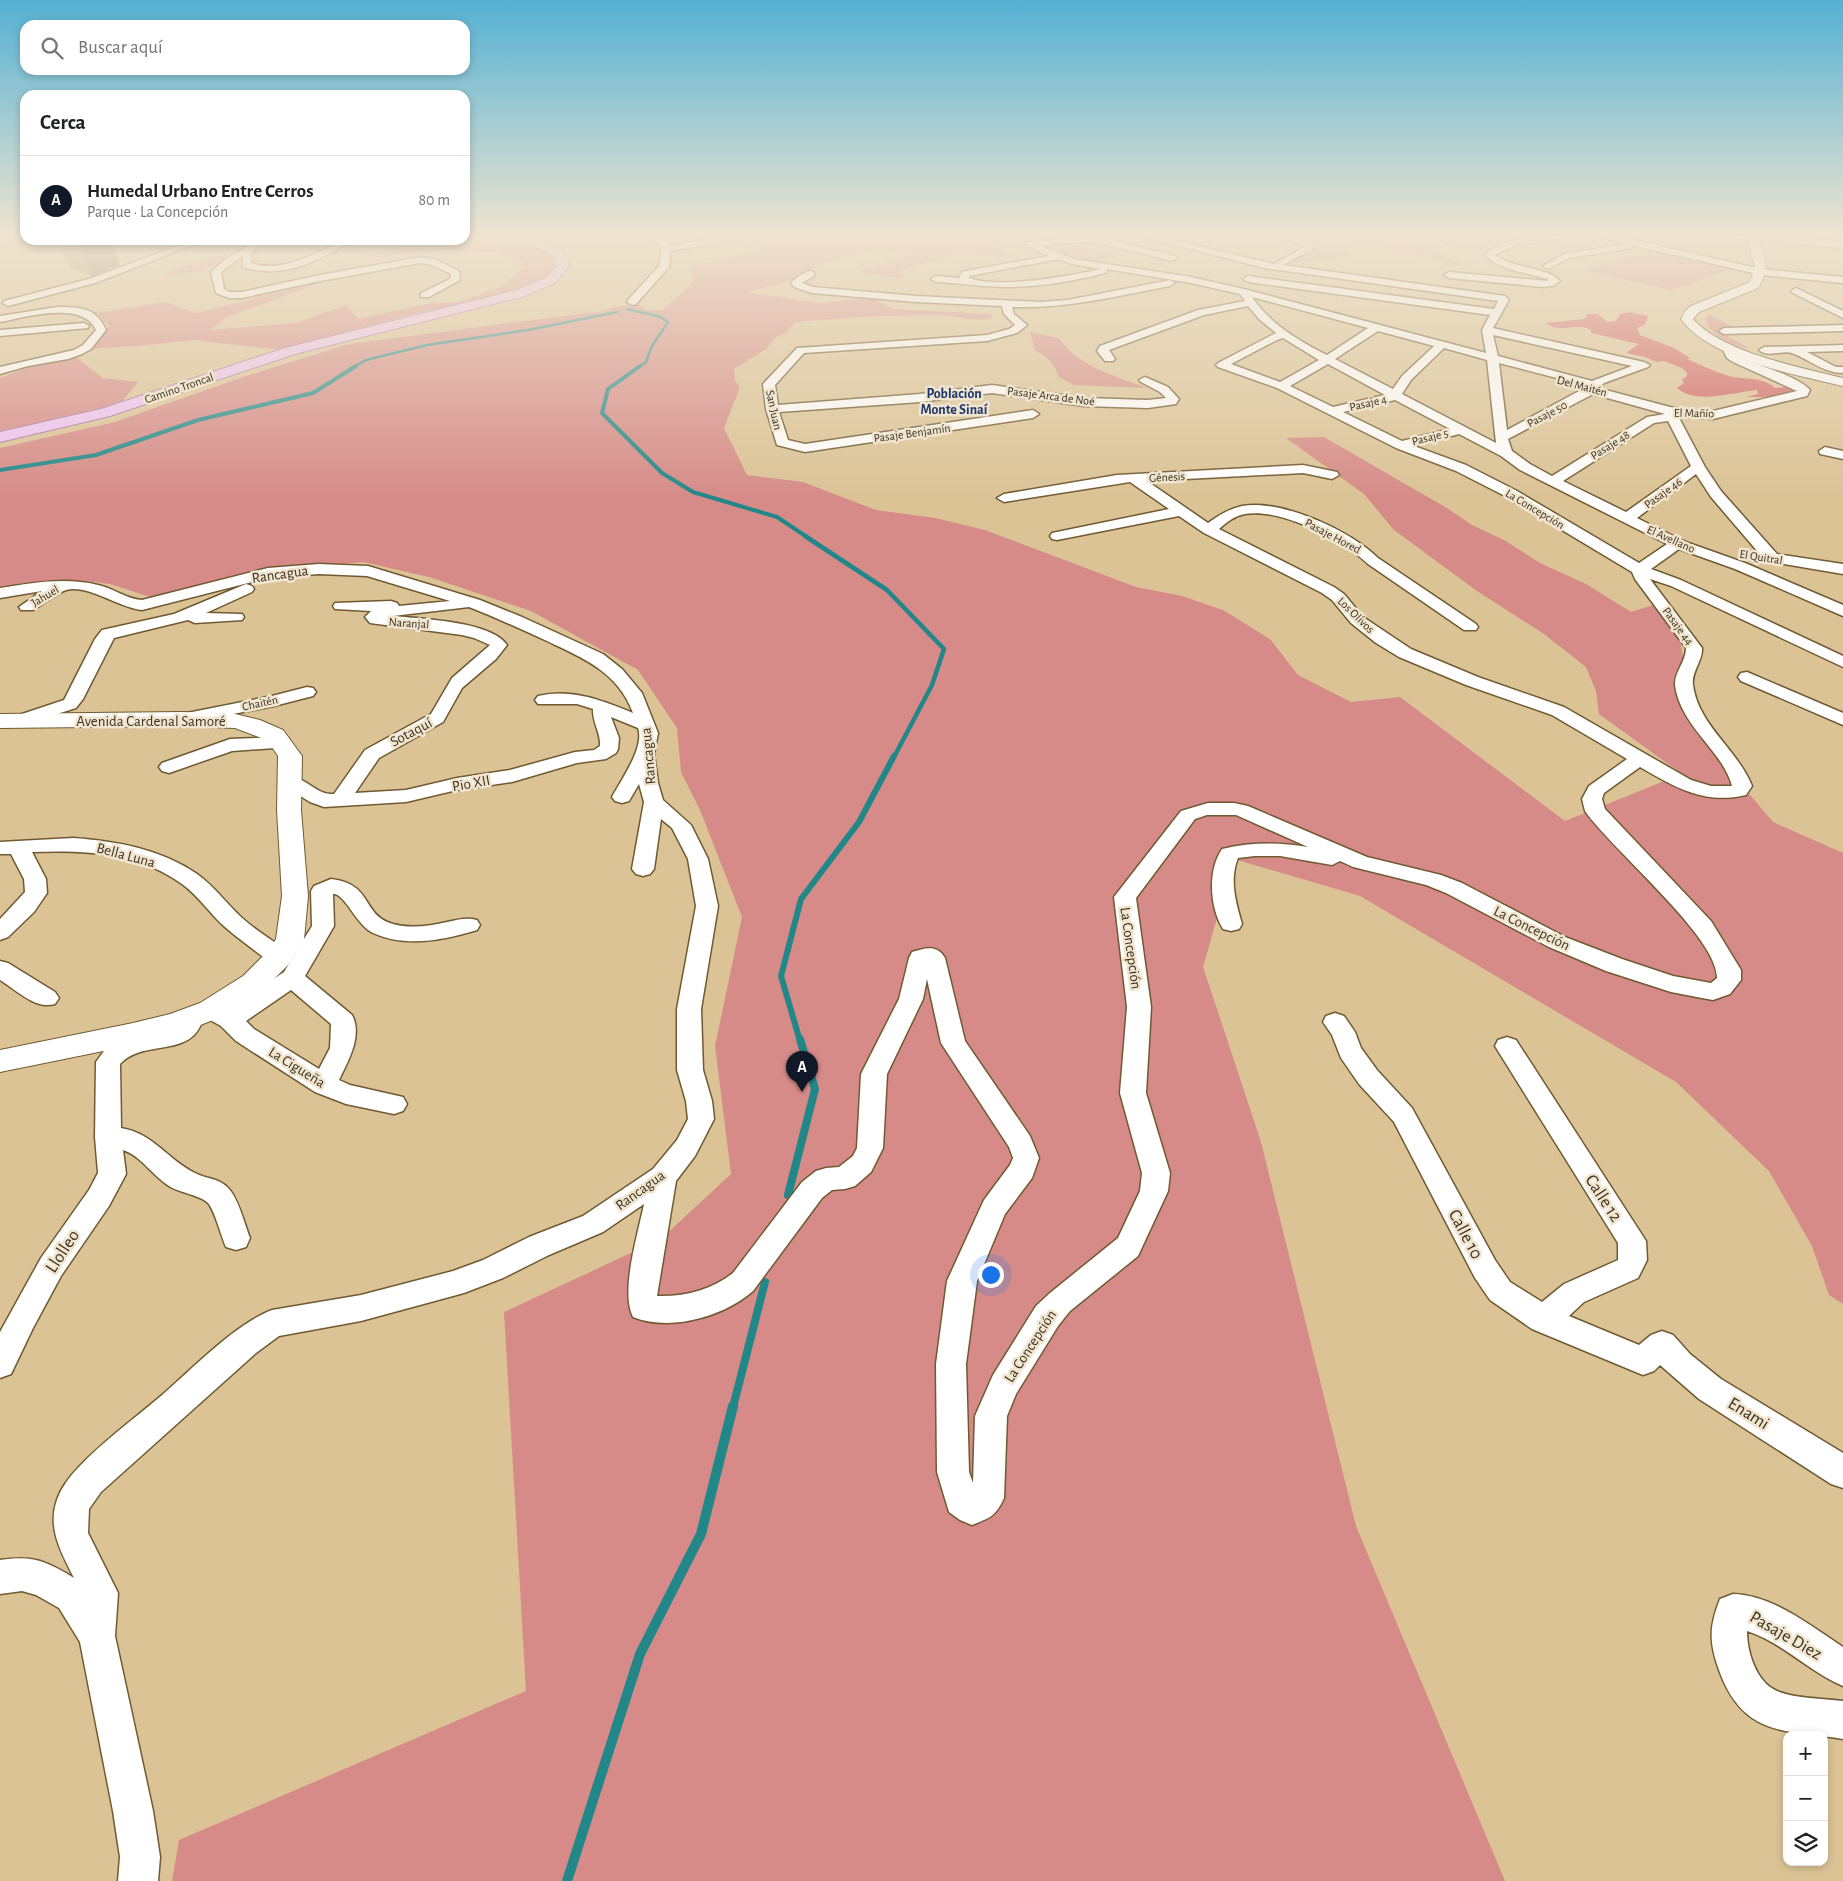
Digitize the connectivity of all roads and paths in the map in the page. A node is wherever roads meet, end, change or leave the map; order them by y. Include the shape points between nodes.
1 (99, 323) edge
2 (402, 323) edge
3 (422, 323) edge
4 (1018, 323) edge
5 (1170, 323) edge
6 (1271, 323) edge
7 (1360, 323) edge
8 (1491, 323) edge
9 (1688, 323) edge
10 (1420, 324) dead end
11 (84, 326) dead end
12 (1376, 327) junction
13 (1843, 328) edge
14 (1487, 330) junction
15 (1724, 331) dead end
16 (888, 332) dead end
17 (0, 333) edge
18 (1284, 335) junction
19 (1418, 338) junction
20 (891, 345) junction
21 (1441, 345) junction
22 (1727, 348) junction
23 (1843, 348) edge
24 (1793, 349) junction
25 (1764, 350) dead end
26 (1109, 359) dead end
27 (1327, 360) junction
28 (1493, 361) junction
29 (1838, 370) edge
30 (0, 371) edge
31 (1145, 380) dead end
32 (1843, 382) edge
33 (1280, 386) junction
34 (1591, 387) junction
35 (1395, 396) junction
36 (908, 398) junction
37 (772, 409) junction
38 (1332, 411) junction
39 (1034, 414) dead end
40 (1670, 414) junction
41 (1459, 430) junction
42 (912, 433) junction
43 (0, 437) edge
44 (1501, 438) junction
45 (0, 442) edge
46 (1400, 445) junction
47 (791, 446) joint
48 (1825, 451) dead end
49 (1506, 453) junction
50 (1843, 455) edge
51 (1698, 468) junction
52 (1332, 475) dead end
53 (1133, 478) junction
54 (1552, 481) junction
55 (1004, 498) dead end
56 (1181, 511) junction
57 (1627, 518) junction
58 (1209, 530) junction
59 (1057, 536) dead end
60 (1678, 544) junction
61 (1772, 558) junction
62 (1640, 570) junction
63 (1843, 570) edge
64 (268, 573) junction
65 (64, 585) junction
66 (0, 593) edge
67 (474, 603) junction
68 (341, 606) dead end
69 (27, 607) dead end
70 (427, 607) junction
71 (1843, 612) edge
72 (236, 617) dead end
73 (179, 618) junction
74 (1470, 627) dead end
75 (499, 643) joint
76 (1843, 662) edge
77 (1747, 677) dead end
78 (307, 692) dead end
79 (544, 700) dead end
80 (602, 706) junction
81 (182, 718) junction
82 (1843, 720) edge
83 (10, 721) edge
84 (646, 725) junction
85 (282, 743) junction
86 (646, 754) junction
87 (1640, 758) junction
88 (169, 767) dead end
89 (290, 781) junction
90 (622, 797) dead end
91 (340, 800) junction
92 (654, 802) junction
93 (9, 847) edge
94 (1360, 862) junction
95 (643, 869) dead end
96 (1231, 924) dead end
97 (469, 925) dead end
98 (0, 932) edge
99 (285, 967) junction
100 (0, 969) edge
101 (48, 998) dead end
102 (211, 1016) junction
103 (1335, 1022) dead end
104 (1508, 1046) dead end
105 (0, 1061) edge
106 (324, 1085) junction
107 (394, 1104) dead end
108 (108, 1137) junction
109 (663, 1177) junction
110 (236, 1238) dead end
111 (1543, 1319) junction
112 (1662, 1345) joint
113 (0, 1364) edge
114 (1843, 1472) edge
115 (0, 1576) edge
116 (97, 1636) junction
117 (1843, 1668) edge
118 (1843, 1720) edge
119 (138, 1881) edge

1 - 30 street via 101,330 87,347 78,352
2 - 43 main road, Camino Troncal via 290,351 105,413
3 - 45 main road, Camino Troncal via 294,355 76,427
4 - 20 street via 1022,325 1013,331 987,338
5 - 26 street via 1104,348
6 - 18 street, El Avellano
7 - 12 street, Del Maitén
8 - 14 street
9 - 22 street via 1698,333
10 - 19 street
11 - 17 street
12 - 19 street, Del Maitén
12 - 27 street
13 - 15 street
14 - 28 street
14 - 34 street, Pasaje 50 via 1644,365
16 - 20 street
18 - 27 street, El Avellano
18 - 33 street, La Concepción via 1274,337 1222,365
19 - 21 street, Del Maitén
20 - 37 street, San Juan via 801,350 769,384
21 - 28 street, Del Maitén
21 - 35 street, Pasaje 4 via 1406,378
22 - 32 street
22 - 40 street, El Mañío via 1731,356 1794,384 1804,390 1803,393 1713,415
23 - 24 street
24 - 25 street
24 - 29 street
27 - 33 street
27 - 35 street, El Avellano
28 - 34 street, Del Maitén
28 - 44 street
31 - 36 street, Pasaje Arca de Noé via 1174,399 1168,403 1148,404 1084,402 997,389
33 - 38 street, La Concepción
34 - 40 street, Del Maitén
34 - 44 street, Pasaje 50
35 - 38 street, Pasaje 4
35 - 41 street, El Avellano
36 - 37 street, Pasaje Arca de Noé
36 - 42 street via 897,416
37 - 47 street, San Juan via 782,442
38 - 46 street, La Concepción
39 - 42 street, Pasaje Benjamín
40 - 51 street, El Mañío
40 - 54 street, Pasaje 48 via 1651,420
41 - 46 street, Pasaje 5
41 - 49 street, El Avellano
42 - 47 street, Pasaje Benjamín via 805,448
44 - 49 street
46 - 62 street, La Concepción via 1461,468
48 - 50 street
49 - 54 street, El Avellano
51 - 57 street, Pasaje 46
51 - 61 street, El Mañío via 1716,494
52 - 53 street, Génesis via 1302,470
53 - 55 street, Génesis
53 - 56 street, Los Olivos
54 - 57 street, El Avellano
56 - 58 street, Los Olivos
56 - 59 street
57 - 60 street, El Avellano
58 - 74 street, Pasaje Hored via 1223,518 1245,511 1269,510 1287,514 1363,552
58 - 87 street, Los Olivos via 1328,590 1357,620 1404,653 1565,714
60 - 61 street, El Quitral
60 - 62 street
60 - 71 street, El Avellano via 1740,566
61 - 63 street, El Quitral
62 - 76 street, La Concepción via 1676,583
62 - 87 street, Pasaje 44 via 1640,576 1694,648 1695,654 1684,682 1687,698 1742,786 1739,791 1719,794 1706,791 1684,784
64 - 65 street, Rancagua via 142,604 129,604 98,590
64 - 67 street, Rancagua via 319,569 368,572
64 - 73 street via 222,601
65 - 66 street, Rancagua
65 - 69 street, Jahuel
67 - 70 street, Naranjal
67 - 84 street, Rancagua via 597,658 616,673 636,697
68 - 70 street, Naranjal
70 - 75 street, Naranjal via 379,613 372,617 448,627
72 - 73 street
73 - 83 street via 108,634 70,704
75 - 91 street, Sotaquí via 498,648 459,681 437,718 372,754
77 - 82 street
78 - 81 street, Chaitén
79 - 80 street via 578,699
80 - 84 street
80 - 91 street, Pio XII via 600,714 611,743 609,749 599,755 406,796
81 - 83 street, Avenida Cardenal Samoré
81 - 85 street, Avenida Cardenal Samoré via 252,725 275,735
84 - 86 street, Rancagua via 649,733
85 - 88 street via 230,745
85 - 89 street via 290,756
86 - 90 street
86 - 92 street, Rancagua via 648,783
87 - 94 street, La Concepción via 1596,790 1592,799 1595,811 1703,926 1729,970 1729,980 1713,992 1671,984 1614,965 1557,942 1433,880
89 - 91 street, Pio XII via 324,801
89 - 99 street via 295,896
92 - 95 street
92 - 109 street, Rancagua via 681,825 698,859 707,906 689,1008 690,1070 701,1119 686,1148
93 - 98 street via 35,879 36,893
93 - 99 street, Bella Luna via 50,843 105,847 152,859 187,878 208,895 233,922
94 - 96 street via 1273,848 1229,854 1221,877
94 - 109 street, La Concepción via 1241,810 1204,808 1188,815 1125,897 1139,1007 1133,1093 1156,1173 1154,1190 1128,1247 1047,1316 1004,1385 991,1416 989,1485 987,1498 980,1505 972,1508 961,1500 953,1472 951,1364 962,1281 994,1208 1022,1170 1026,1158 1021,1144 953,1043 934,958 929,955 920,958 911,999 874,1074 870,1148 862,1164 845,1178 826,1179 812,1190 743,1282 728,1294 692,1305 655,1311 643,1308 642,1291
97 - 99 street via 422,933 400,933 381,928 368,919 354,897 343,887 332,886 322,891 323,926
99 - 102 street via 253,983
99 - 106 street, Bella Luna via 343,1021 342,1048
100 - 101 street
102 - 105 street
102 - 106 street, La Cigueña
102 - 108 street, Llolleo via 182,1032 125,1048 111,1058 108,1062
103 - 111 street, Calle 10 via 1368,1077 1403,1116 1500,1291
104 - 111 street, Calle 12 via 1632,1241 1634,1251 1628,1269 1574,1292
106 - 107 street, La Cigueña via 346,1094
108 - 110 street via 130,1140 177,1177 209,1189 220,1197
108 - 113 street, Llolleo via 112,1174 46,1275
109 - 116 street, Rancagua via 593,1224 493,1269 454,1284 380,1303 272,1324 245,1343 89,1480 72,1504 72,1535 100,1593
111 - 112 street, Calle 10 via 1643,1360
112 - 114 street, Enami via 1679,1364 1710,1389
115 - 116 street via 22,1574 43,1579 71,1596
116 - 119 street via 134,1811 140,1857
117 - 118 street, Pasaje Diez via 1754,1614 1742,1610 1734,1612 1729,1622 1728,1637 1743,1682 1754,1698 1784,1714

